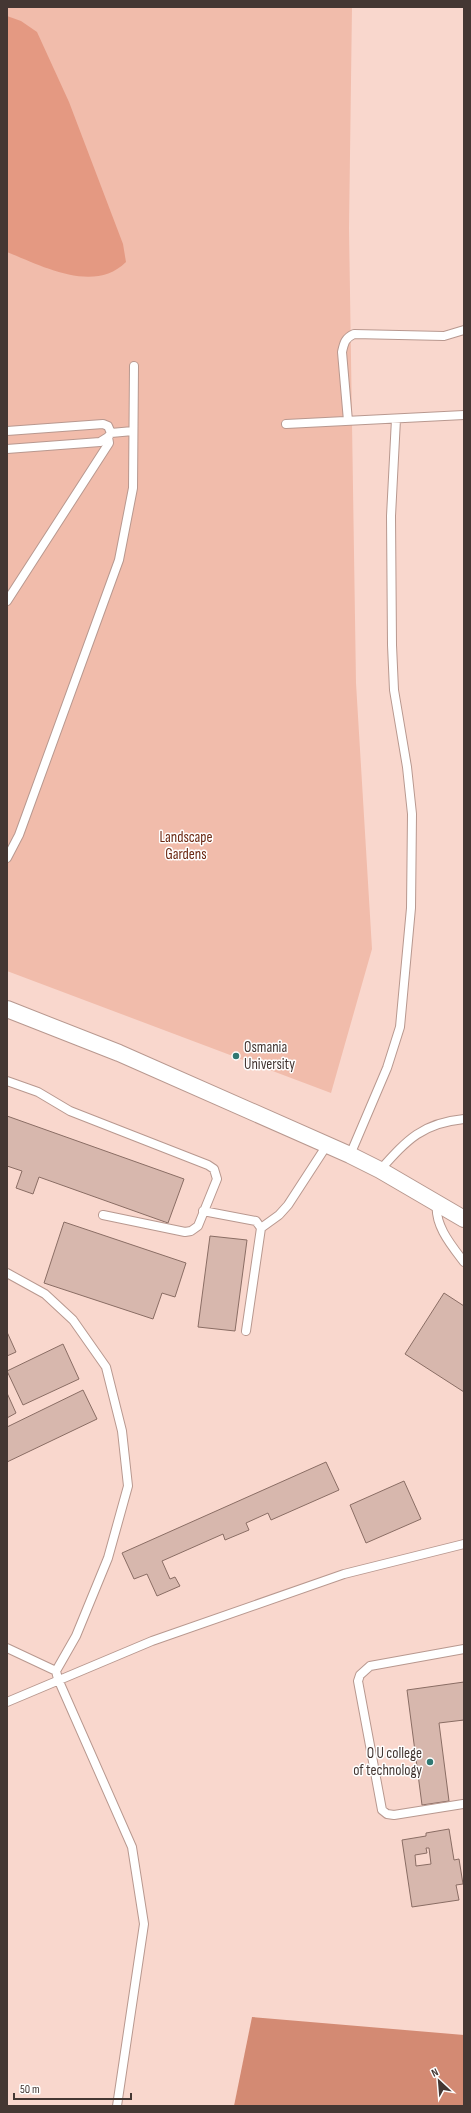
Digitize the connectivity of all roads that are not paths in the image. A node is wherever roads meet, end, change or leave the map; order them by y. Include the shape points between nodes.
1 (464, 330) edge
2 (134, 366) dead end
3 (464, 415) edge
4 (396, 419) junction
5 (348, 421) junction
6 (286, 424) dead end
7 (7, 431) edge
8 (133, 431) junction
9 (110, 435) junction
10 (7, 449) edge
11 (7, 601) edge
12 (7, 858) edge
13 (7, 1009) edge
14 (7, 1081) edge
15 (464, 1120) edge
16 (328, 1146) junction
17 (350, 1155) junction
18 (380, 1170) junction
19 (437, 1203) junction
20 (203, 1212) junction
21 (104, 1215) dead end
22 (464, 1219) edge
23 (261, 1228) junction
24 (464, 1262) edge
25 (7, 1273) edge
26 (246, 1331) dead end
27 (464, 1544) edge
28 (7, 1648) edge
29 (464, 1649) edge
30 (56, 1670) junction
31 (58, 1679) junction
32 (7, 1702) edge
33 (463, 1804) edge
34 (117, 2106) edge

1 - 5 lane via 444,336 354,334 347,338 342,352
2 - 8 lane
3 - 4 lane
4 - 5 lane
4 - 17 lane via 391,516 392,645 394,690 412,814 411,908 400,1027 387,1068
5 - 6 lane
7 - 9 lane via 103,424 108,426
8 - 9 lane
8 - 12 lane via 133,488 119,560 19,835
9 - 10 lane via 100,442
9 - 11 lane via 109,443
13 - 16 street via 119,1053
14 - 20 lane via 38,1092 70,1112 214,1169 217,1179
15 - 18 lane via 440,1123 423,1130 407,1140
16 - 17 street
16 - 23 lane via 288,1205
17 - 18 street
18 - 19 street
19 - 22 street
19 - 24 lane via 438,1218 443,1231
20 - 21 lane via 195,1229 185,1232
20 - 23 lane via 256,1221
23 - 26 lane
25 - 30 lane via 45,1294 73,1320 106,1367 122,1431 128,1486 108,1558 76,1636
27 - 31 lane via 344,1574 152,1641
28 - 30 lane
29 - 33 lane via 370,1666 360,1675 358,1681 382,1810 394,1815
30 - 31 lane
31 - 32 lane
31 - 34 lane via 132,1847 144,1924

